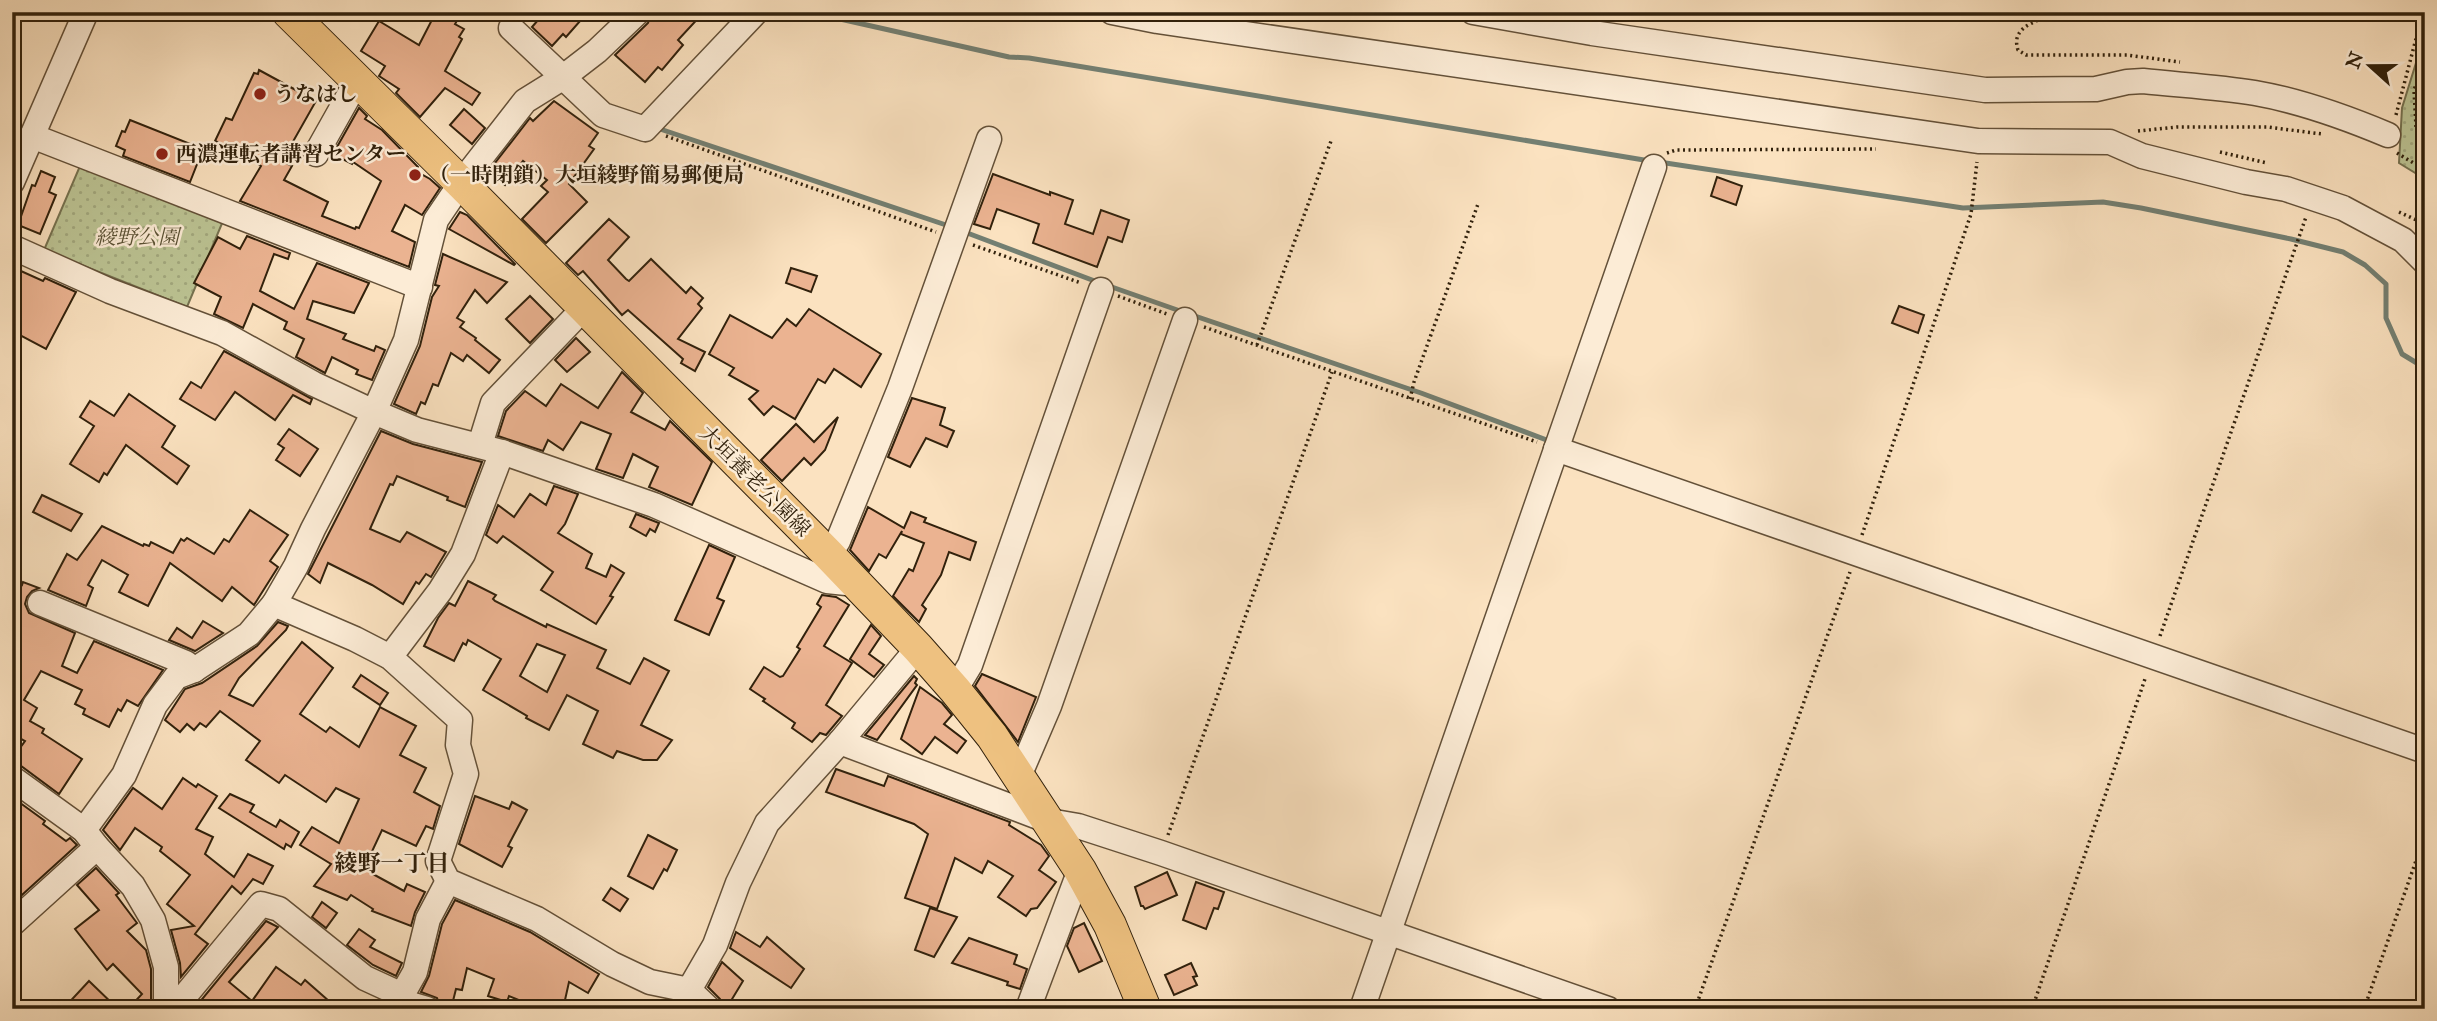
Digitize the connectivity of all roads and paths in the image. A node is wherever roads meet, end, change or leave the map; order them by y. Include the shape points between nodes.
1 (86, 12) edge
2 (288, 12) edge
3 (638, 12) edge
4 (756, 12) edge
5 (1112, 12) edge
6 (1473, 12) edge
7 (2423, 12) edge
8 (511, 28) dead end
9 (2425, 61) edge
10 (562, 78) junction
11 (358, 81) junction
12 (645, 129) junction
13 (2425, 134) edge
14 (33, 136) junction
15 (2392, 137) junction
16 (989, 139) dead end
17 (1331, 141) dead end
18 (1978, 141) junction
19 (1877, 149) dead end
20 (316, 154) dead end
21 (1654, 167) joint
22 (2425, 170) edge
23 (12, 182) edge
24 (461, 183) junction
25 (1478, 204) dead end
26 (2300, 233) dead end
27 (953, 238) junction
28 (12, 247) edge
29 (2425, 262) edge
30 (420, 287) junction
31 (1101, 290) junction
32 (584, 308) junction
33 (1185, 320) junction
34 (1257, 345) junction
35 (1332, 372) junction
36 (1410, 399) junction
37 (374, 412) junction
38 (491, 449) junction
39 (1556, 449) junction
40 (1856, 554) junction
41 (829, 555) junction
42 (856, 584) junction
43 (40, 603) dead end
44 (274, 604) junction
45 (918, 648) junction
46 (390, 657) junction
47 (2153, 657) junction
48 (194, 670) junction
49 (955, 690) junction
50 (840, 743) junction
51 (2425, 751) edge
52 (1019, 776) junction
53 (12, 778) edge
54 (1049, 821) junction
55 (2425, 835) edge
56 (90, 839) junction
57 (1161, 853) junction
58 (1080, 870) junction
59 (449, 881) junction
60 (12, 924) edge
61 (1389, 932) junction
62 (689, 990) junction
63 (402, 995) junction
64 (166, 1009) edge
65 (174, 1009) edge
66 (427, 1009) edge
67 (709, 1009) edge
68 (1028, 1009) edge
69 (1145, 1009) edge
70 (1362, 1009) edge
71 (1608, 1009) edge
72 (1695, 1009) edge
73 (2032, 1009) edge
74 (2364, 1009) edge

1 - 14 street
2 - 11 main road, 大垣養老公園線
3 - 10 street
4 - 12 street
5 - 18 street
6 - 15 street via 1985,90 2084,90 2143,81 2255,93 2347,118
7 - 15 path
8 - 10 street
9 - 13 path via 2414,90 2414,117 2416,128
10 - 12 street via 603,115
10 - 24 street via 525,101
11 - 20 street
11 - 24 main road, 大垣養老公園線
12 - 27 path
14 - 23 street
14 - 30 street
15 - 22 path
16 - 27 street
17 - 34 path
18 - 29 street via 2110,142 2142,156 2343,208 2403,240
18 - 40 path via 1972,214
19 - 21 path via 1676,150 1663,153
21 - 39 street
24 - 30 street via 436,220
24 - 32 main road, 大垣養老公園線
25 - 36 path
26 - 47 path
27 - 31 path
27 - 41 street via 895,401
28 - 37 street via 110,291 222,332
30 - 37 street via 406,340
31 - 33 path
31 - 49 street via 970,665
32 - 38 street via 494,403
32 - 41 main road, 大垣養老公園線
33 - 34 path
33 - 52 street
34 - 35 path
35 - 36 path
35 - 57 path
36 - 39 path
37 - 38 street via 417,430
37 - 44 street
38 - 42 street via 654,505 827,581
38 - 46 street via 463,554
39 - 40 street
39 - 61 street
40 - 47 street
40 - 72 path
41 - 42 main road, 大垣養老公園線
42 - 45 main road, 大垣養老公園線
43 - 48 street
44 - 46 street
44 - 48 street via 249,634
45 - 49 main road, 大垣養老公園線
45 - 50 street
46 - 59 street via 460,720 458,745 466,774 438,861
47 - 51 street
47 - 73 path
48 - 56 street via 176,677 155,705
49 - 52 main road, 大垣養老公園線
50 - 54 street
50 - 62 street via 767,823 715,945
52 - 54 main road, 大垣養老公園線
53 - 56 street
54 - 57 street
54 - 58 main road, 大垣養老公園線
55 - 74 path
56 - 60 street
56 - 64 street via 133,886 153,920 166,967
57 - 61 street
58 - 68 street
58 - 69 main road, 大垣養老公園線 via 1110,925
59 - 62 street via 537,919 650,982
59 - 63 street via 428,919 415,972
61 - 70 street
61 - 71 street
62 - 67 street
63 - 65 street via 365,978 279,909 261,904
63 - 66 street via 410,1004

